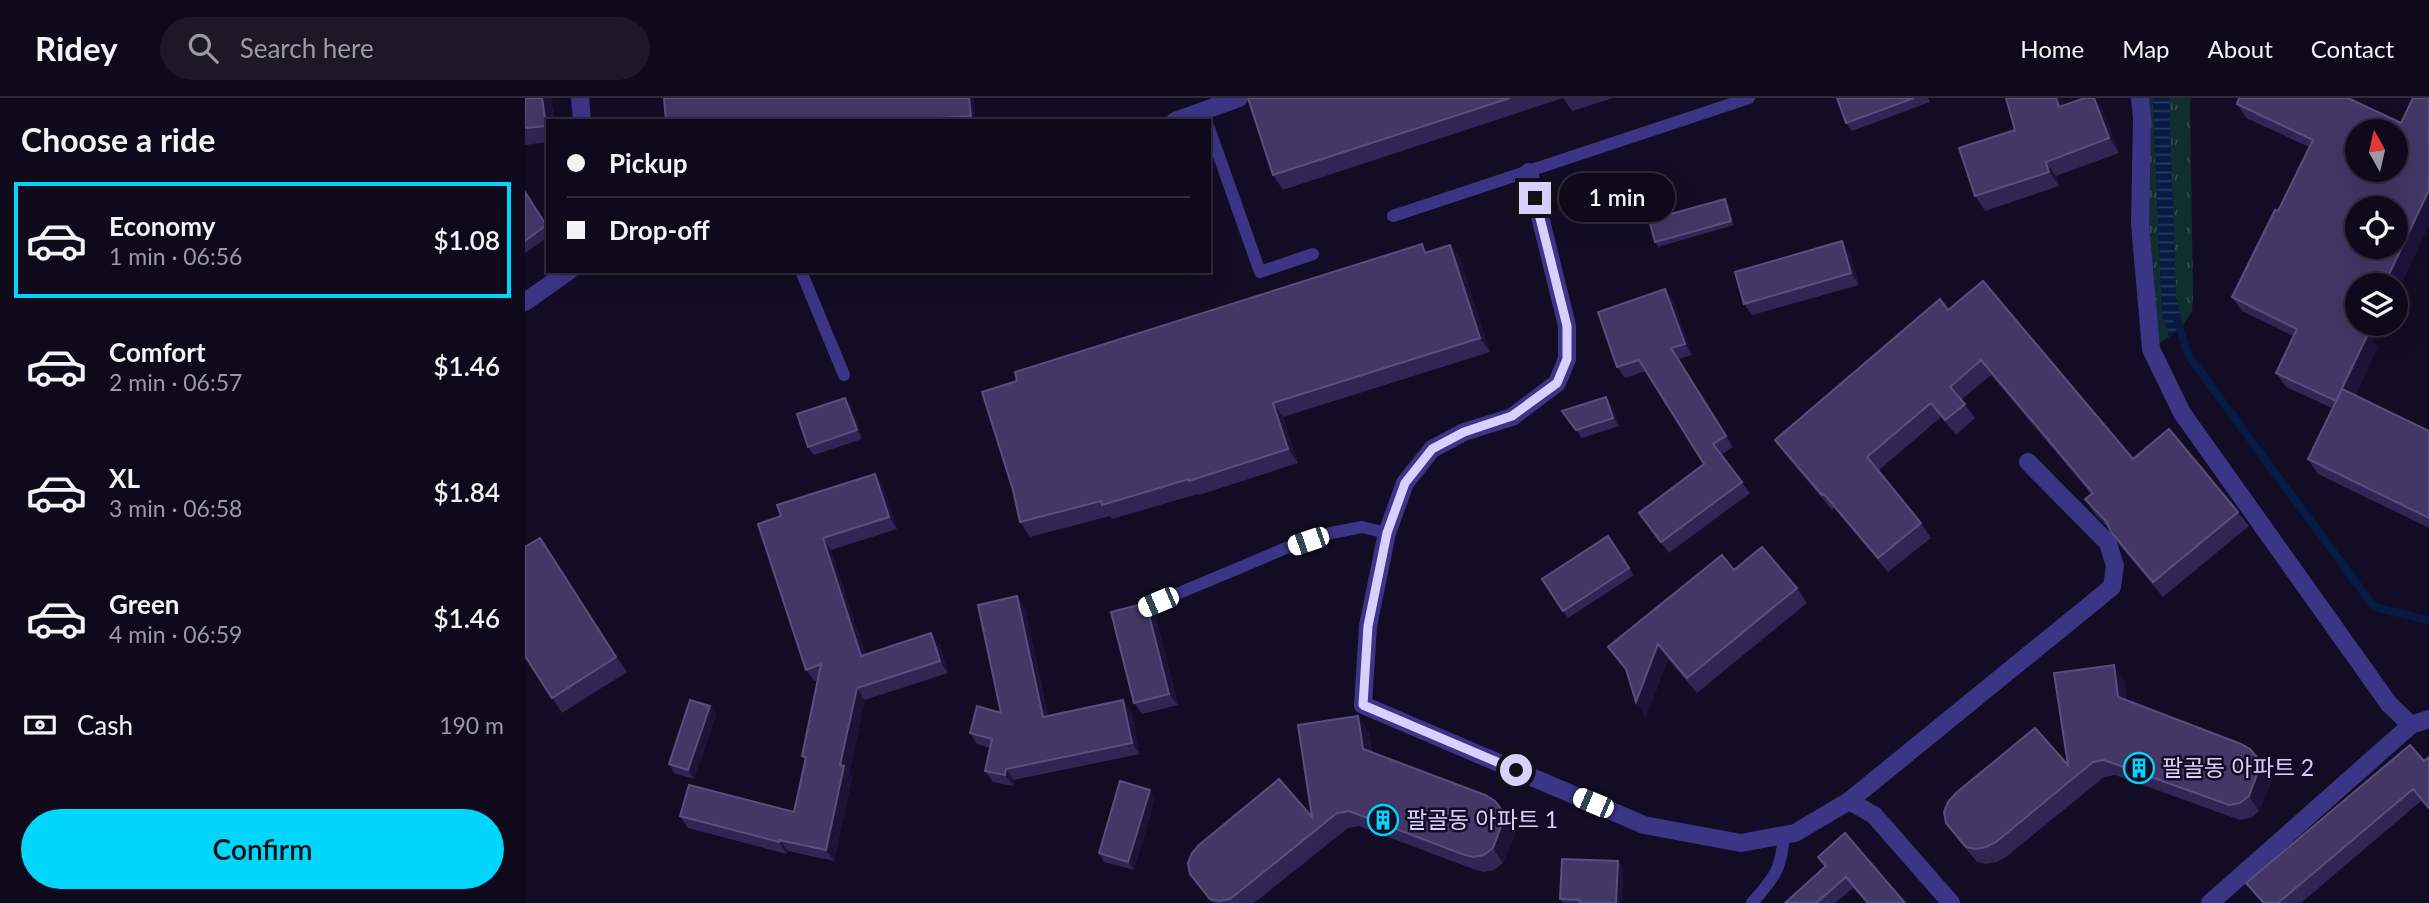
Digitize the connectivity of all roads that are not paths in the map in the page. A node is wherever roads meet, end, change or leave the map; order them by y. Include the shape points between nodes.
1 (580, 98) edge
2 (1239, 98) edge
3 (1749, 98) edge
4 (2140, 98) edge
5 (1205, 116) edge
6 (582, 119) edge
7 (1187, 119) edge
8 (1211, 134) edge
9 (1529, 172) junction
10 (1393, 216) dead end
11 (1313, 254) dead end
12 (566, 273) edge
13 (802, 273) edge
14 (525, 302) edge
15 (844, 375) dead end
16 (2028, 462) dead end
17 (1387, 533) junction
18 (1132, 613) edge
19 (2429, 719) edge
20 (2411, 725) junction
21 (1849, 801) junction
22 (1784, 835) junction
23 (1752, 903) edge
24 (1951, 903) edge
25 (2210, 903) edge

1 - 6 street
2 - 5 street
3 - 9 lane
4 - 20 street via 2140,224 2151,349 2182,413 2381,693
5 - 7 street
8 - 11 lane via 1260,272
9 - 10 lane
9 - 17 street via 1567,326 1567,359 1557,383 1512,416 1464,432 1432,449 1405,483
12 - 14 street
13 - 15 lane
16 - 21 street via 2108,543 2115,566 2112,587
17 - 18 lane via 1362,527 1331,533
17 - 22 street via 1368,626 1363,705 1644,825 1741,844
19 - 20 street
20 - 25 street
21 - 22 street
21 - 24 street via 1874,815
22 - 23 lane via 1782,861

